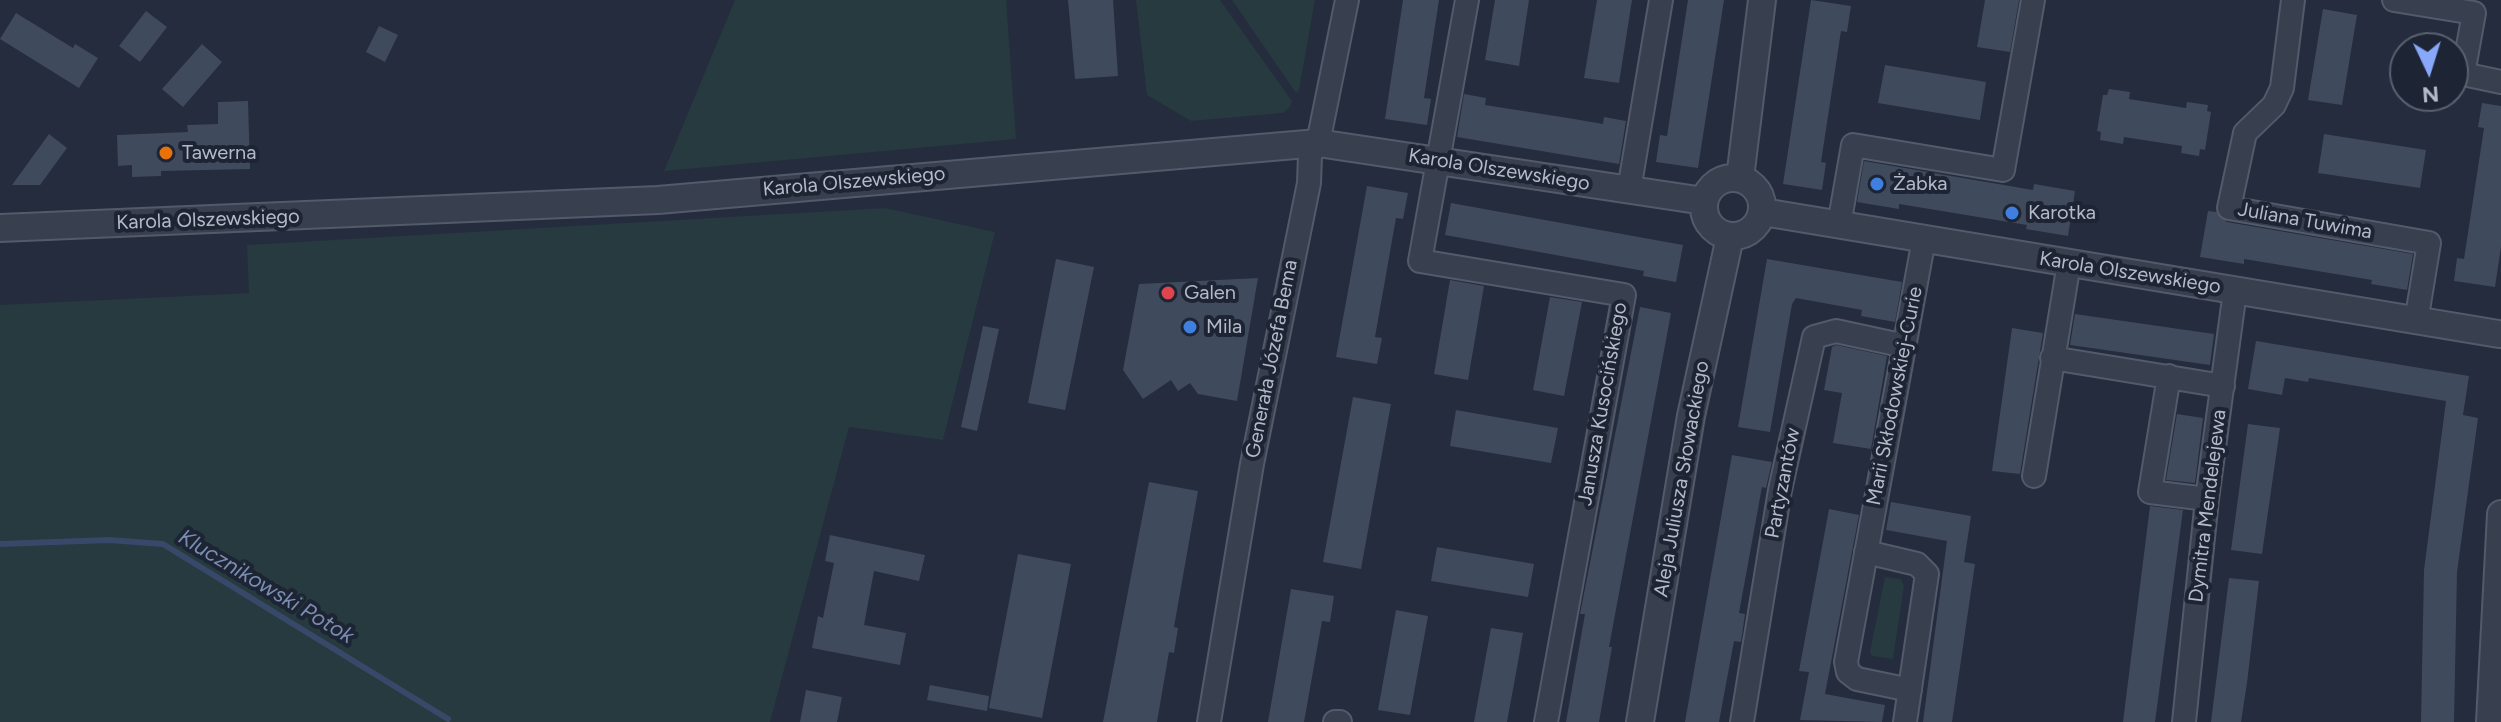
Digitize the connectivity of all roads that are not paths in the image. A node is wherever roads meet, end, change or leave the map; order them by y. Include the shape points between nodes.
1 (1347, 0) edge
2 (1467, 0) edge
3 (1661, 0) edge
4 (1762, 0) edge
5 (2033, 0) edge
6 (2293, 0) edge
7 (2394, 0) edge
8 (2501, 82) edge
9 (1318, 143) junction
10 (1439, 160) junction
11 (1740, 178) junction
12 (1629, 190) junction
13 (1704, 201) junction
14 (1763, 212) junction
15 (1839, 225) junction
16 (0, 228) edge
17 (1730, 237) junction
18 (1924, 239) junction
19 (2069, 263) junction
20 (2235, 291) junction
21 (2416, 322) junction
22 (2500, 336) edge
23 (1905, 346) junction
24 (2052, 358) junction
25 (2169, 376) junction
26 (2223, 386) junction
27 (2034, 476) dead end
28 (2207, 499) junction
29 (2501, 514) edge
30 (1866, 552) junction
31 (1910, 690) junction
32 (1209, 722) edge
33 (1546, 722) edge
34 (1640, 722) edge
35 (1742, 722) edge
36 (1905, 722) edge
37 (2184, 722) edge
38 (2490, 722) edge

1 - 9 street, Generała Józefa Bema
2 - 10 street
3 - 12 street
4 - 11 street
5 - 15 street via 2003,170 1853,145
6 - 21 street, Juliana Tuwima via 2282,88 2274,105 2245,133 2229,208 2429,243
7 - 8 street via 2474,13 2463,74
9 - 10 street, Karola Olszewskiego
9 - 16 street, Karola Olszewskiego via 658,200
9 - 32 street, Generała Józefa Bema via 1310,155
10 - 12 street, Karola Olszewskiego
10 - 33 street, Janusza Kusocińskiego via 1420,261 1624,295
11 - 13 street via 1721,180
11 - 14 street via 1755,187
12 - 13 street, Karola Olszewskiego
13 - 17 street via 1707,221
14 - 15 street, Karola Olszewskiego
14 - 17 street via 1748,233
15 - 18 street, Karola Olszewskiego
17 - 34 street, Aleja Juliusza Słowackiego via 1691,416
18 - 19 street, Karola Olszewskiego
18 - 23 street, Marii Skłodowskiej-Curie
19 - 20 street, Karola Olszewskiego
19 - 24 street
20 - 21 street, Karola Olszewskiego
20 - 26 street, Dymitra Mendelejewa
21 - 22 street, Karola Olszewskiego
23 - 30 street, Marii Skłodowskiej-Curie
23 - 35 street, Partyzantów via 1836,331 1814,337 1780,490
24 - 25 street
24 - 27 street
25 - 26 street
25 - 28 street via 2150,492
26 - 28 street, Dymitra Mendelejewa
28 - 37 street, Dymitra Mendelejewa
29 - 38 street
30 - 31 street via 1917,564 1927,574
30 - 31 street, Marii Skłodowskiej-Curie via 1846,669 1857,679
31 - 36 street

